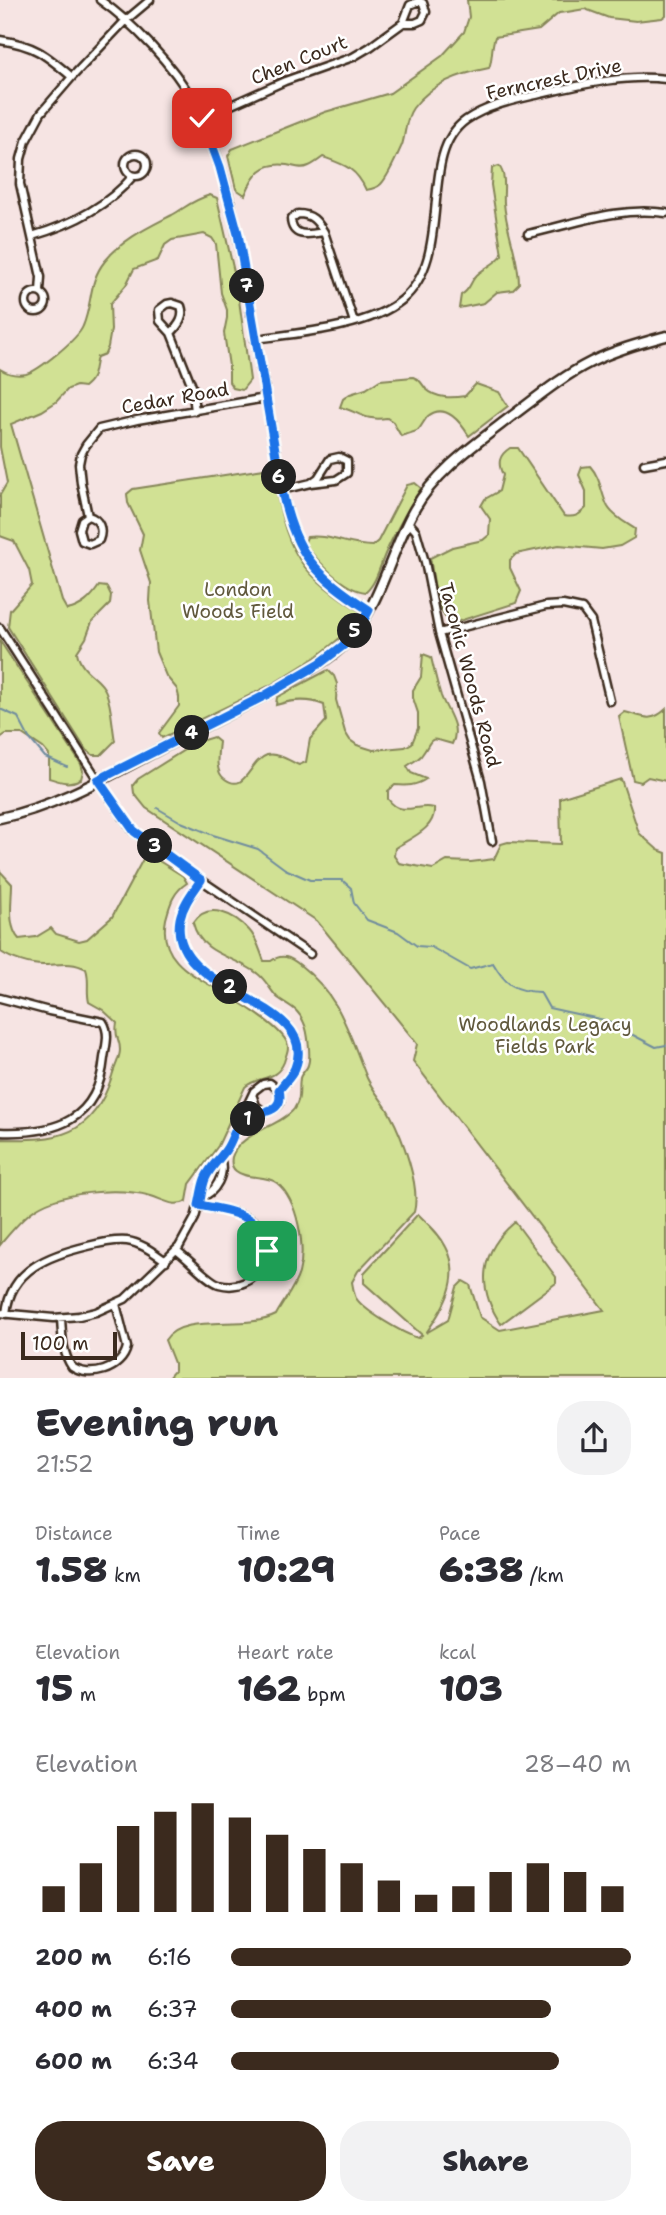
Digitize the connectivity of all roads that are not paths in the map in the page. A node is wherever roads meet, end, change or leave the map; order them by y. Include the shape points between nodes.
1 (100, 0) edge
2 (150, 0) edge
3 (125, 21) junction
4 (402, 23) dead end
5 (0, 40) edge
6 (72, 77) junction
7 (666, 79) edge
8 (202, 118) junction
9 (133, 176) dead end
10 (666, 213) edge
11 (324, 232) junction
12 (528, 234) dead end
13 (32, 236) junction
14 (40, 292) dead end
15 (354, 322) junction
16 (171, 333) junction
17 (666, 336) edge
18 (256, 339) junction
19 (266, 398) junction
20 (195, 411) junction
21 (666, 460) edge
22 (644, 464) dead end
23 (311, 483) junction
24 (282, 491) junction
25 (88, 516) junction
26 (408, 522) junction
27 (369, 610) junction
28 (0, 628) edge
29 (439, 633) junction
30 (610, 701) dead end
31 (98, 780) junction
32 (0, 818) edge
33 (492, 841) dead end
34 (201, 880) junction
35 (310, 954) dead end
36 (0, 998) edge
37 (279, 1090) junction
38 (253, 1097) junction
39 (264, 1112) junction
40 (240, 1123) junction
41 (0, 1132) edge
42 (219, 1158) junction
43 (200, 1202) junction
44 (176, 1250) junction
45 (166, 1261) junction
46 (116, 1304) junction
47 (3, 1314) edge
48 (61, 1318) junction

1 - 3 street
2 - 3 street
3 - 6 street
3 - 8 street via 172,69
4 - 8 street, Chen Court via 353,57
5 - 6 street via 38,50
6 - 13 street via 41,113 23,152 20,184
7 - 15 street, Ferncrest Drive via 624,78 573,87 493,106 464,122 451,137 440,169 430,253 420,277 389,310
8 - 18 street via 238,234
9 - 13 street via 80,218
10 - 12 street via 621,212
11 - 11 street via 311,216 298,214 291,219 292,229 300,234
11 - 15 street
13 - 14 street
15 - 18 street, Ferncrest Drive
16 - 16 street via 183,315 176,303 159,310 160,321
16 - 20 street via 192,386
17 - 26 main road via 591,362 538,396 436,478
18 - 19 street
19 - 20 street, Cedar Road
19 - 24 street
20 - 25 street, Cedar Road via 99,429 79,464
21 - 22 street
23 - 23 street via 345,476 347,461 330,459
23 - 24 street
24 - 27 street via 291,529 310,563
25 - 25 street via 82,520 80,538 93,544 101,528
26 - 27 main road
26 - 29 street, Taconic Woods Road via 420,544
27 - 31 main road via 344,645 319,664
28 - 31 street
29 - 30 street via 547,606 582,609 591,621
29 - 33 street, Taconic Woods Road via 481,781
31 - 32 main road via 43,806
31 - 34 street via 134,831
34 - 35 street
34 - 37 street via 181,917 181,941 191,961 208,976 243,994 293,1032 298,1058 295,1070
36 - 41 street via 103,1022 108,1035 103,1076 89,1106 78,1116 55,1128
37 - 38 street via 263,1084
37 - 39 street via 279,1106
38 - 39 street
38 - 40 street
39 - 40 street
40 - 42 street
42 - 43 street via 205,1177
42 - 43 street via 222,1171 217,1185
43 - 44 street
43 - 44 street via 256,1223 267,1241 264,1268 245,1284 220,1285
44 - 45 street
45 - 46 street
45 - 47 street via 128,1241 62,1252 31,1268 16,1283
46 - 48 street
46 - 48 street via 127,1347 118,1365 103,1375 81,1374 72,1367 65,1352
47 - 48 street

